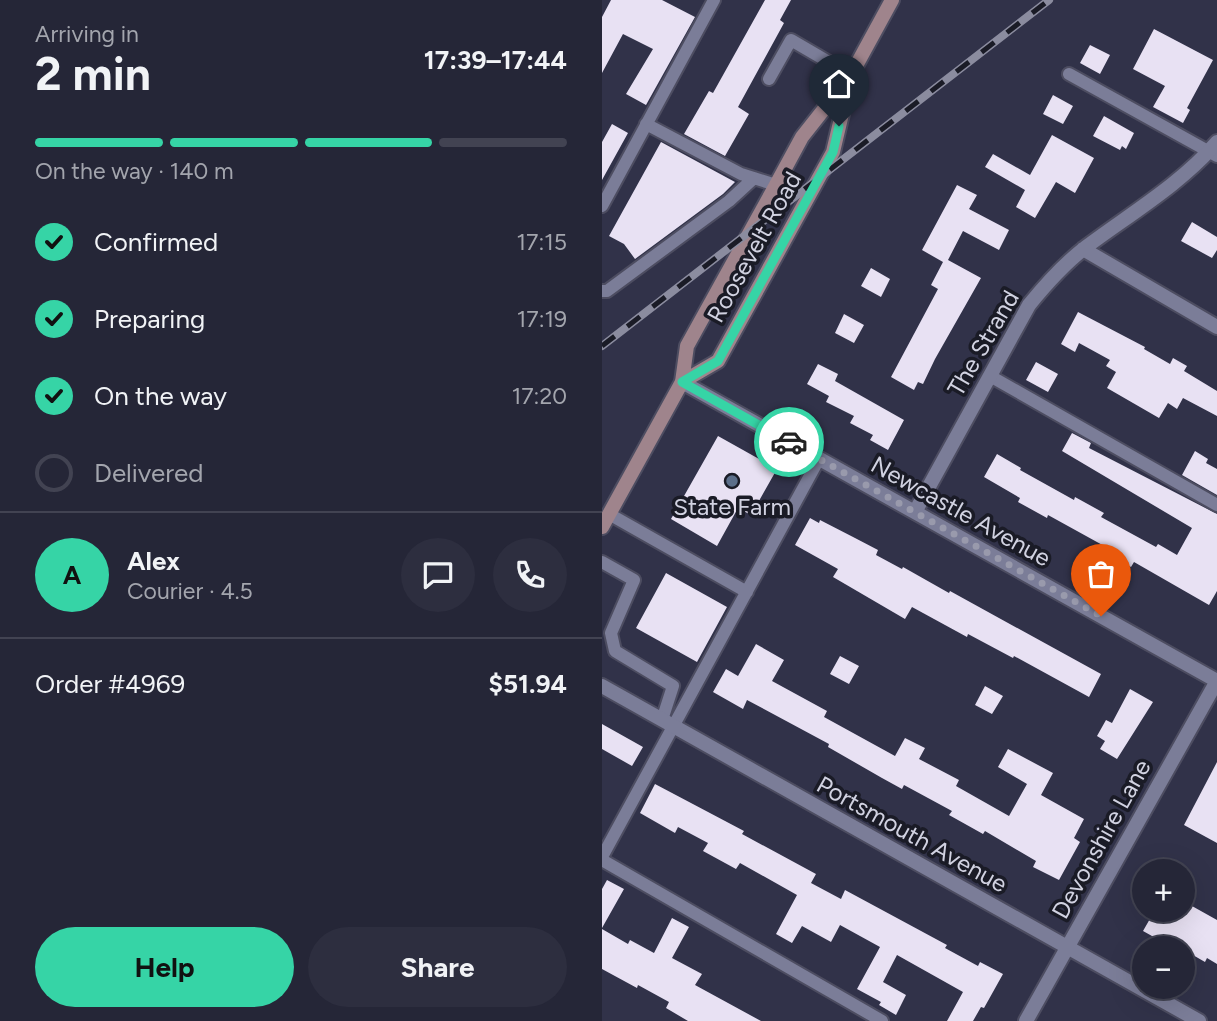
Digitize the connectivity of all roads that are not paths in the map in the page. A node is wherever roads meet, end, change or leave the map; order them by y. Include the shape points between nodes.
1 (714, 0) edge
2 (886, 2) edge
3 (1069, 74) dead end
4 (851, 75) junction
5 (769, 79) dead end
6 (646, 124) junction
7 (1214, 150) edge
8 (754, 178) junction
9 (776, 185) junction
10 (602, 206) edge
11 (1083, 249) junction
12 (602, 291) edge
13 (1217, 327) edge
14 (990, 376) junction
15 (682, 382) junction
16 (820, 459) junction
17 (1217, 505) edge
18 (915, 512) junction
19 (606, 521) edge
20 (602, 562) edge
21 (747, 592) junction
22 (606, 630) edge
23 (1217, 681) edge
24 (602, 686) edge
25 (668, 723) junction
26 (602, 827) edge
27 (614, 834) junction
28 (602, 858) edge
29 (1067, 947) junction
30 (881, 1021) edge
31 (1026, 1021) edge
32 (1199, 1021) edge

1 - 6 lane
2 - 4 main road, Roosevelt Road
3 - 7 lane
4 - 5 lane via 790,40
4 - 9 main road, Roosevelt Road via 802,137
4 - 15 main road, Roosevelt Road via 833,152 718,361
6 - 8 lane
6 - 10 lane
7 - 11 street, The Strand
8 - 9 lane
8 - 12 lane via 729,201
9 - 15 main road, Roosevelt Road via 687,346
11 - 13 street
11 - 14 street, The Strand via 1029,305
14 - 17 lane
14 - 18 street, The Strand
15 - 16 street, Newcastle Avenue
15 - 19 main road, Roosevelt Road
16 - 18 street, Newcastle Avenue
16 - 21 lane
18 - 23 street, Newcastle Avenue
19 - 21 lane
20 - 22 lane via 634,580
21 - 25 lane
22 - 25 lane via 614,651 673,686
23 - 29 street, Devonshire Lane
24 - 25 street, Portsmouth Avenue
25 - 27 lane
25 - 29 street, Portsmouth Avenue
26 - 27 lane
27 - 28 lane
28 - 30 lane
29 - 31 street, Devonshire Lane
29 - 32 street, Portsmouth Avenue

